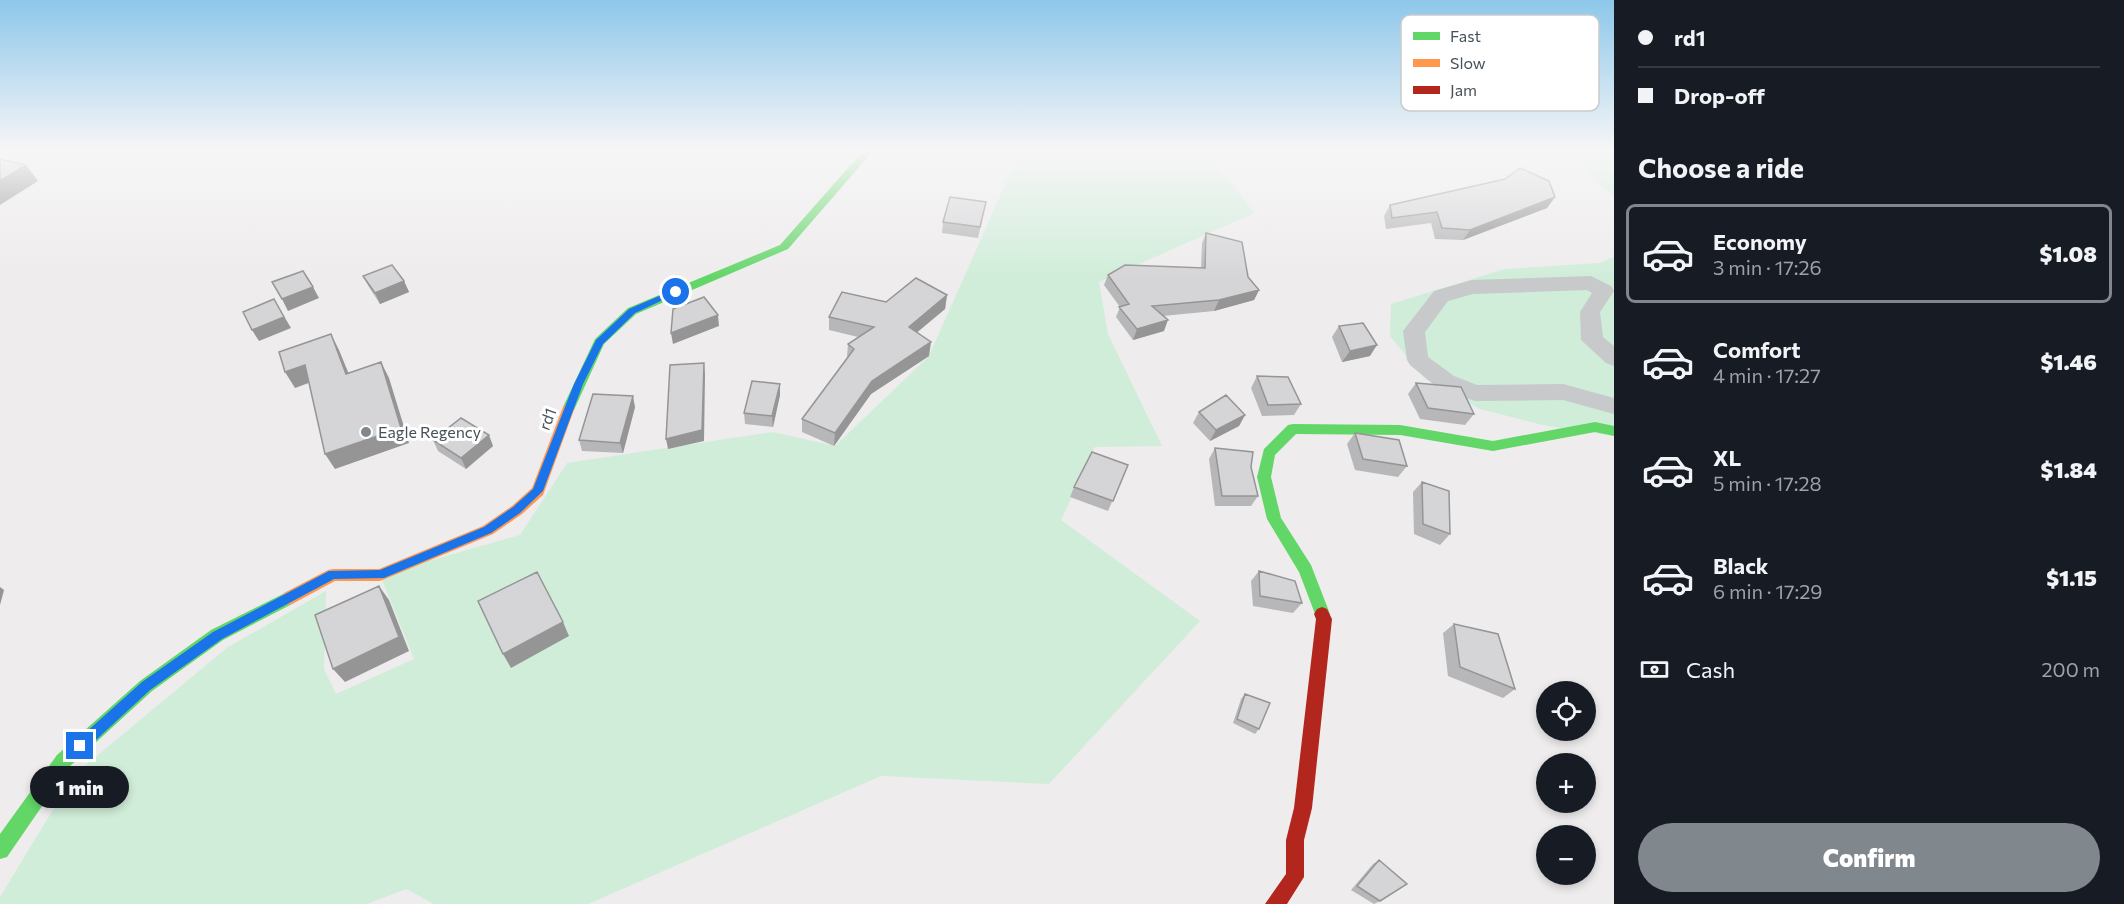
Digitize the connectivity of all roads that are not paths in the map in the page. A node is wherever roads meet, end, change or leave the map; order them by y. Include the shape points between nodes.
1 (833, 193) edge
2 (1614, 358) edge
3 (1614, 406) edge
4 (1614, 431) edge
5 (0, 850) edge
6 (1275, 904) edge

1 - 5 street, rd1 via 784,247 632,311 599,342 578,384 538,491 517,510 488,530 380,575 333,575 218,635 146,686 63,761
2 - 3 street via 1592,340 1590,312 1604,291 1591,283 1472,287 1441,296 1414,331 1418,360 1455,386 1475,393 1563,392
4 - 6 street via 1595,427 1493,446 1400,430 1293,429 1269,453 1264,477 1274,519 1306,570 1324,619 1303,808 1295,840 1295,877

